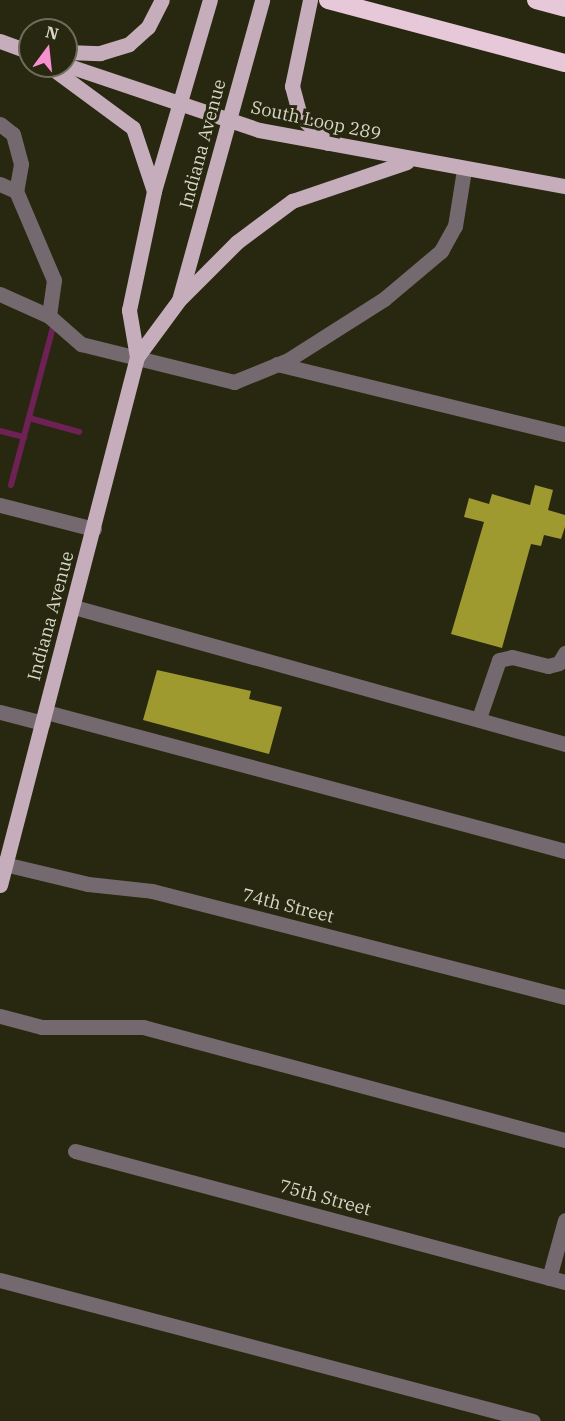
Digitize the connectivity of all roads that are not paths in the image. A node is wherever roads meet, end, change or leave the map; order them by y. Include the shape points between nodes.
1 (162, 0) edge
2 (210, 0) edge
3 (262, 0) edge
4 (310, 0) edge
5 (328, 0) edge
6 (536, 0) edge
7 (565, 8) edge
8 (0, 41) edge
9 (18, 48) edge
10 (78, 52) edge
11 (565, 63) edge
12 (78, 69) edge
13 (65, 78) edge
14 (180, 106) junction
15 (229, 121) junction
16 (0, 124) edge
17 (332, 146) junction
18 (409, 161) junction
19 (464, 170) junction
20 (0, 184) edge
21 (565, 186) edge
22 (16, 191) junction
23 (154, 191) junction
24 (0, 294) edge
25 (179, 300) junction
26 (49, 316) junction
27 (137, 357) junction
28 (277, 364) junction
29 (565, 434) edge
30 (0, 505) edge
31 (94, 529) junction
32 (74, 607) junction
33 (565, 652) edge
34 (0, 712) edge
35 (44, 718) junction
36 (478, 718) junction
37 (565, 744) edge
38 (565, 851) edge
39 (3, 864) edge
40 (0, 885) edge
41 (565, 998) edge
42 (0, 1016) edge
43 (565, 1140) edge
44 (75, 1151) dead end
45 (565, 1220) edge
46 (549, 1278) junction
47 (0, 1280) edge
48 (565, 1282) edge
49 (533, 1421) edge

1 - 10 main road via 148,27 129,44 100,53
2 - 14 main road, Indiana Avenue
3 - 15 main road, Indiana Avenue
4 - 17 main road via 292,86 300,116
5 - 11 highway
6 - 7 highway
8 - 9 main road
12 - 14 main road, South Loop 289
13 - 23 main road via 134,128
14 - 15 main road, South Loop 289
14 - 23 main road, Indiana Avenue
15 - 17 main road, South Loop 289
15 - 25 main road, Indiana Avenue
16 - 22 street via 13,134 21,164
17 - 18 main road, South Loop 289
18 - 19 main road, South Loop 289
18 - 25 main road via 292,201 237,242
19 - 21 main road, South Loop 289
19 - 28 street via 455,226 441,251 384,299
20 - 22 street
22 - 26 street via 54,280
23 - 27 main road, Indiana Avenue via 129,310
24 - 26 street
25 - 27 main road, Indiana Avenue
26 - 27 street via 81,344
27 - 28 street via 234,382
27 - 31 main road, Indiana Avenue
28 - 29 street
30 - 31 street
31 - 32 main road, Indiana Avenue
32 - 35 main road, Indiana Avenue
32 - 36 street
33 - 36 street via 559,663 548,666 512,657 499,660
34 - 35 street
35 - 38 street
35 - 39 main road, Indiana Avenue
36 - 37 street
39 - 40 main road, Indiana Avenue
39 - 41 street, 74th Street via 88,885 152,891
42 - 43 street via 42,1027 143,1028
44 - 46 street, 75th Street
45 - 46 street
46 - 48 street, 75th Street
47 - 49 street

